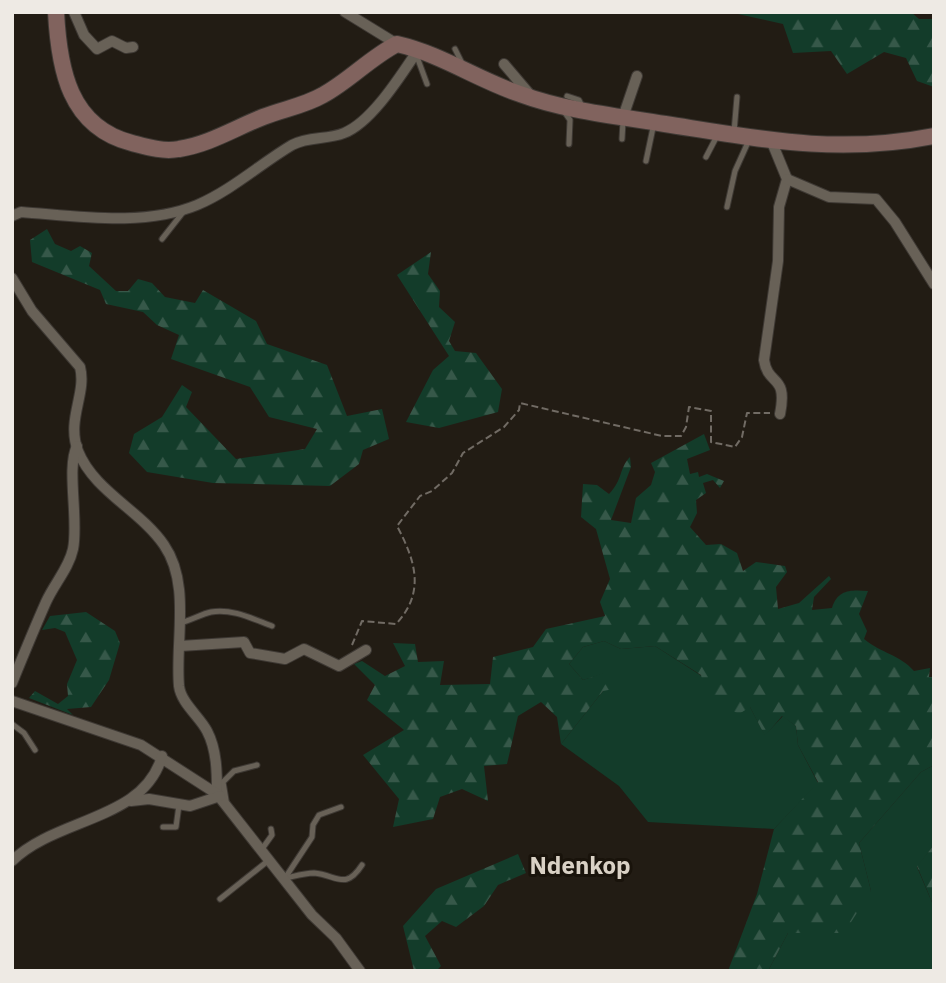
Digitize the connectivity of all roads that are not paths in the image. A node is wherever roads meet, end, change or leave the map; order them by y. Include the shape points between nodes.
1 (56, 12) edge
2 (74, 12) edge
3 (345, 12) edge
4 (397, 44) junction
5 (133, 47) dead end
6 (455, 49) dead end
7 (416, 51) junction
8 (504, 64) dead end
9 (465, 69) junction
10 (637, 76) dead end
11 (426, 85) dead end
12 (737, 97) dead end
13 (533, 98) junction
14 (564, 101) junction
15 (623, 117) junction
16 (654, 122) junction
17 (726, 133) junction
18 (934, 136) edge
19 (750, 137) junction
20 (622, 139) dead end
21 (771, 140) junction
22 (569, 144) dead end
23 (706, 156) dead end
24 (646, 161) dead end
25 (787, 179) junction
26 (727, 206) dead end
27 (186, 209) junction
28 (12, 216) edge
29 (162, 239) dead end
30 (12, 278) edge
31 (934, 285) edge
32 (780, 414) road end
33 (77, 446) junction
34 (179, 623) junction
35 (272, 626) dead end
36 (180, 646) junction
37 (366, 650) dead end
38 (12, 683) edge
39 (12, 701) edge
40 (12, 724) edge
41 (35, 750) dead end
42 (162, 756) junction
43 (257, 765) dead end
44 (221, 798) junction
45 (131, 801) junction
46 (179, 805) junction
47 (341, 807) dead end
48 (163, 827) dead end
49 (271, 829) dead end
50 (262, 849) junction
51 (270, 859) junction
52 (12, 861) edge
53 (362, 865) dead end
54 (285, 878) junction
55 (220, 899) dead end
56 (360, 971) edge

1 - 4 street via 68,84 81,113 100,131 121,141 161,150 200,144 321,97
2 - 5 street via 84,35 97,49 112,41
3 - 4 street
4 - 7 street
6 - 9 lane
7 - 9 street
7 - 11 lane
7 - 27 street via 393,86 353,128 299,142 215,196
8 - 13 street
9 - 13 street
10 - 15 street
12 - 17 lane via 738,117
13 - 14 street
14 - 15 street via 585,111
14 - 22 lane via 570,120
15 - 16 street
15 - 20 lane
16 - 17 street
16 - 24 lane
17 - 19 street
17 - 23 lane
18 - 21 street via 862,146
19 - 21 street
19 - 26 lane
21 - 25 street
25 - 31 street via 829,197 876,198
25 - 32 street via 779,207 778,261 764,360 765,368 782,385
27 - 28 street via 127,217 21,212
27 - 29 lane
30 - 33 street via 32,311 80,367 74,421
33 - 34 street via 91,474 148,526 173,560
33 - 38 street via 71,468 75,480 74,548
34 - 35 lane via 226,611
34 - 36 street
36 - 37 street via 244,642 250,653 278,659 304,649 344,666
36 - 44 street via 179,687 212,741
39 - 42 street
40 - 41 lane
42 - 44 street
42 - 45 street via 153,778
43 - 44 lane via 234,771 223,782
44 - 46 street
44 - 50 street
45 - 46 street
45 - 52 street via 41,838
46 - 48 lane via 176,827
47 - 54 lane via 320,815
49 - 50 lane
50 - 51 street
51 - 54 street
51 - 55 lane
53 - 54 lane via 345,880 309,873
54 - 56 street

